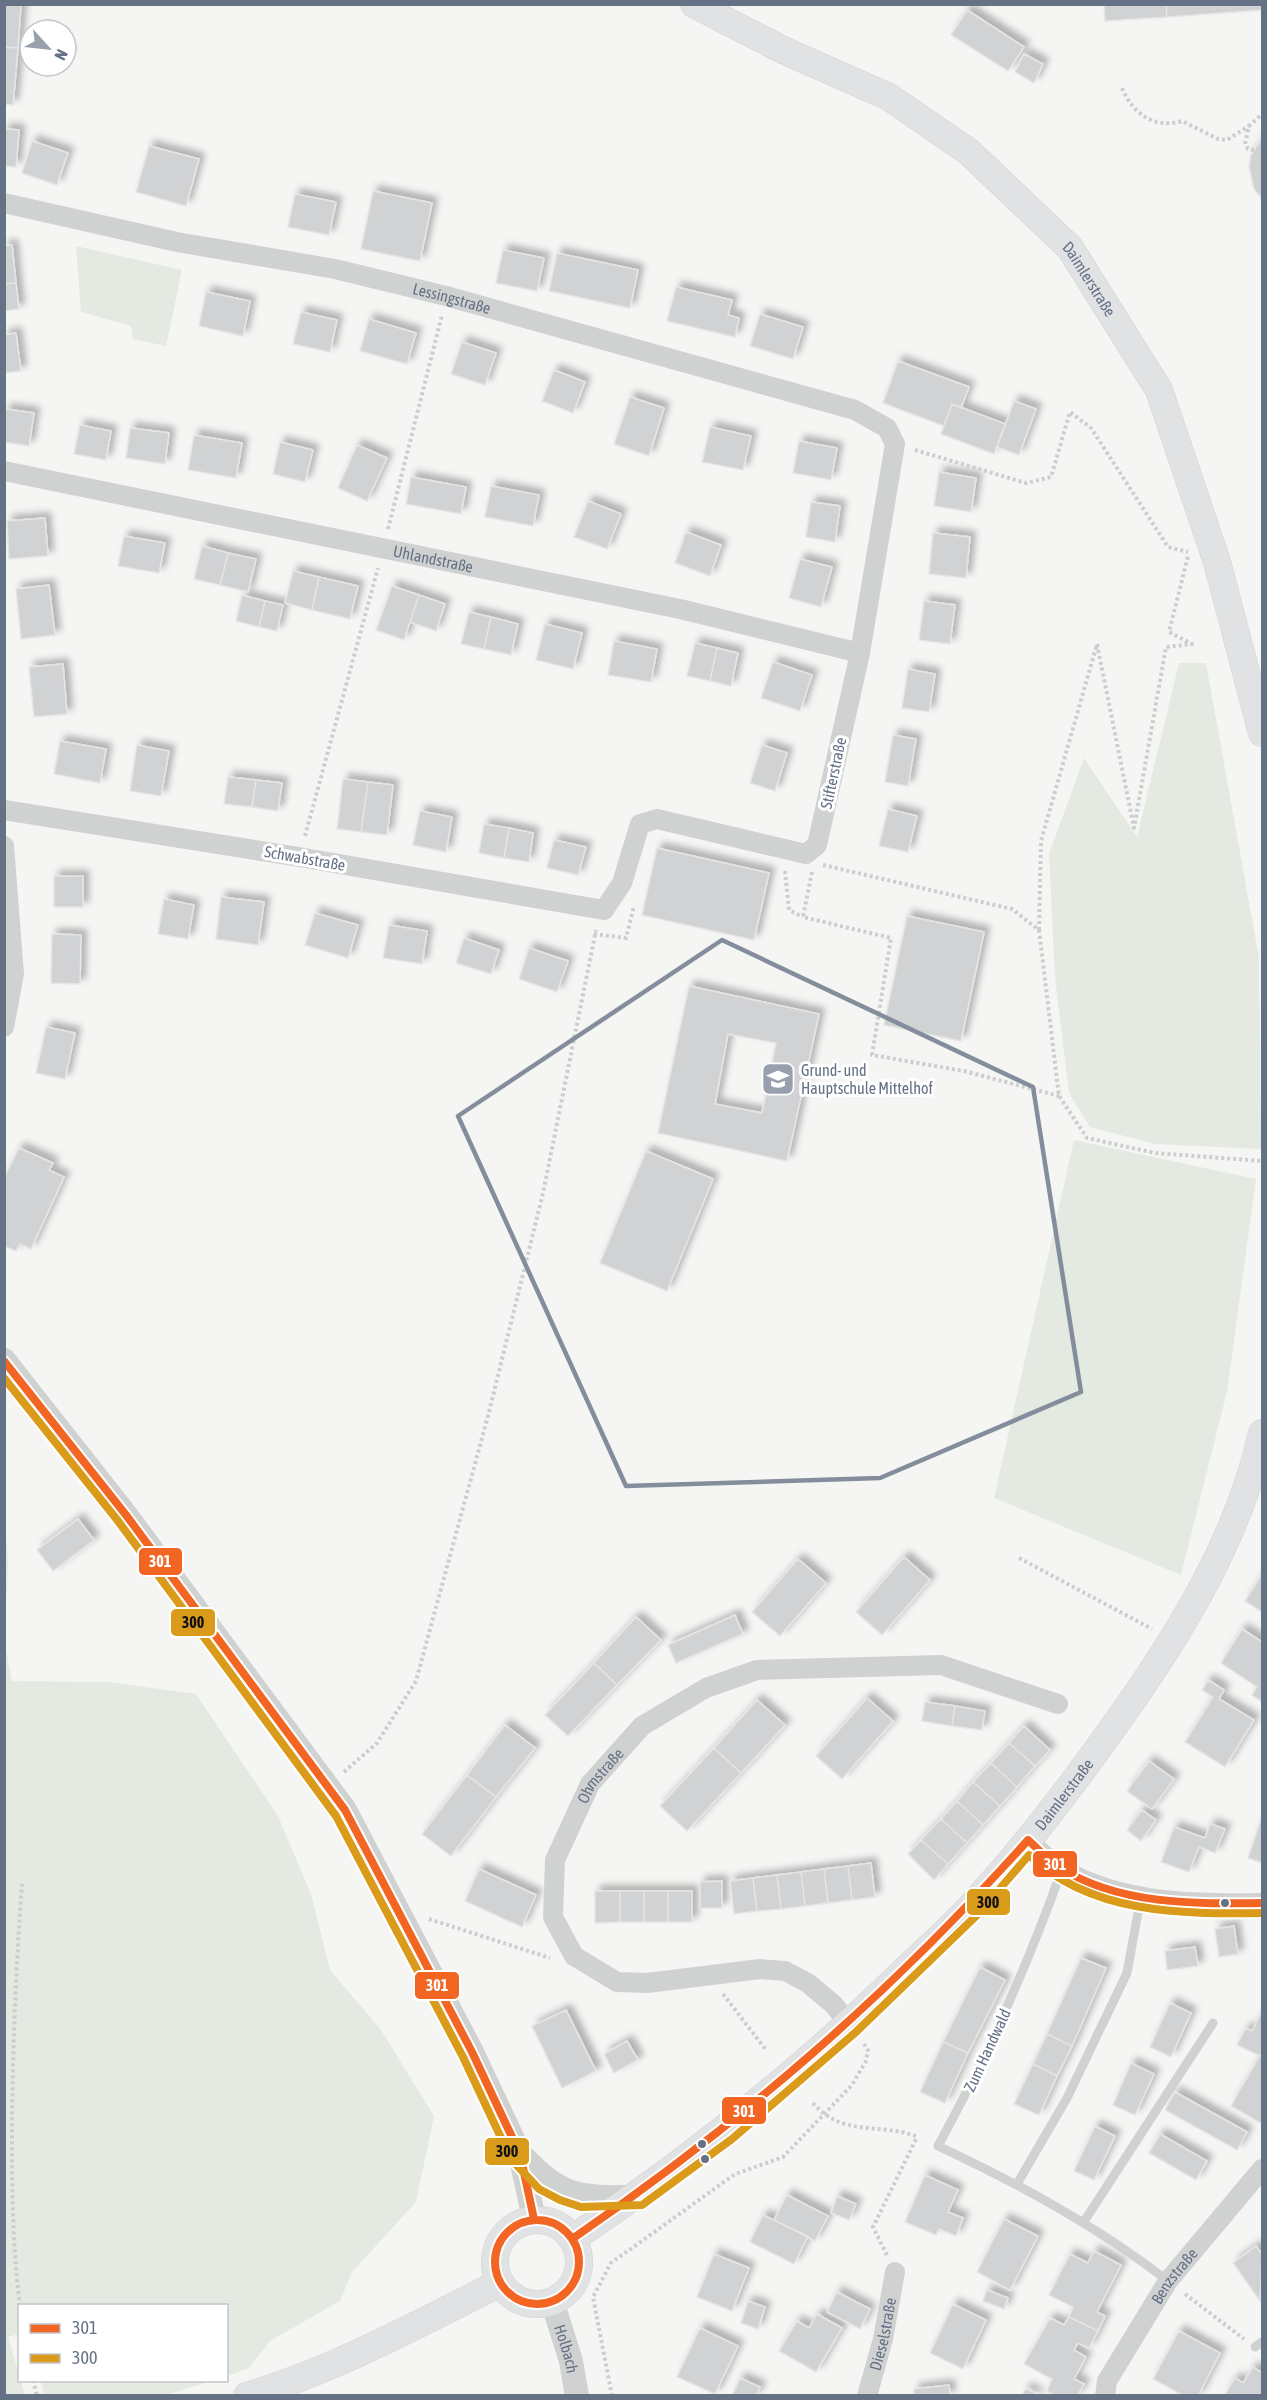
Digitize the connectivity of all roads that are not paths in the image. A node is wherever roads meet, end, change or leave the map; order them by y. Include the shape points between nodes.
1 (694, 4) edge
2 (4, 203) edge
3 (891, 436) joint
4 (4, 471) edge
5 (860, 652) junction
6 (1262, 727) edge
7 (4, 810) edge
8 (4, 846) edge
9 (604, 910) joint
10 (4, 1027) edge
11 (4, 1360) edge
12 (1263, 1434) edge
13 (1058, 1704) dead end
14 (1028, 1840) junction
15 (1062, 1869) junction
16 (1141, 1896) junction
17 (1263, 1903) edge
18 (1213, 2023) dead end
19 (849, 2024) junction
20 (520, 2154) junction
21 (1263, 2169) edge
22 (1017, 2184) junction
23 (636, 2197) junction
24 (534, 2219) junction
25 (1083, 2223) junction
26 (572, 2239) junction
27 (896, 2272) road end
28 (1168, 2281) junction
29 (500, 2283) junction
30 (552, 2301) junction
31 (248, 2396) edge
32 (577, 2396) edge
33 (867, 2396) edge
34 (1105, 2396) edge

1 - 6 main road, Daimlerstraße via 783,50 889,97 969,152 1071,248 1159,390 1217,562
2 - 3 street, Lessingstraße via 177,242 335,269 446,296 855,410
3 - 5 street, Stifterstraße
4 - 5 street, Uhlandstraße via 680,609
5 - 9 street, Stifterstraße via 817,846 806,854 657,819 640,824 622,883
7 - 9 street, Schwabstraße
8 - 10 street via 14,974
11 - 20 street via 126,1515 345,1810 472,2052
12 - 14 main road, Daimlerstraße via 1229,1534 1171,1645 1067,1794
13 - 19 street, Ohmstraße via 941,1665 757,1670 706,1688 642,1726 590,1784 555,1860 553,1917 574,1956 617,1982 647,1983 760,1969 785,1971 808,1983
14 - 15 street
14 - 19 main road, Daimlerstraße via 971,1906
15 - 16 street via 1098,1885
15 - 22 lane, Zum Handwald via 1025,1969 981,2067 938,2146
16 - 17 street via 1154,1900
16 - 22 lane via 1127,1973 1067,2098
18 - 25 lane
19 - 23 main road, Daimlerstraße via 725,2131
20 - 23 street via 546,2181 565,2191 582,2197
20 - 24 street
21 - 28 street, Benzstraße
22 - 25 lane
23 - 26 main road, Daimlerstraße
24 - 26 main road via 560,2226
24 - 29 main road via 508,2230 500,2242 495,2256
25 - 28 lane
26 - 30 main road via 579,2262 577,2275 571,2288
27 - 33 street, Dieselstraße via 884,2339
28 - 34 street, Benzstraße via 1107,2381
29 - 30 main road via 521,2301
29 - 31 main road via 386,2340
30 - 32 street, Holbach via 571,2361

